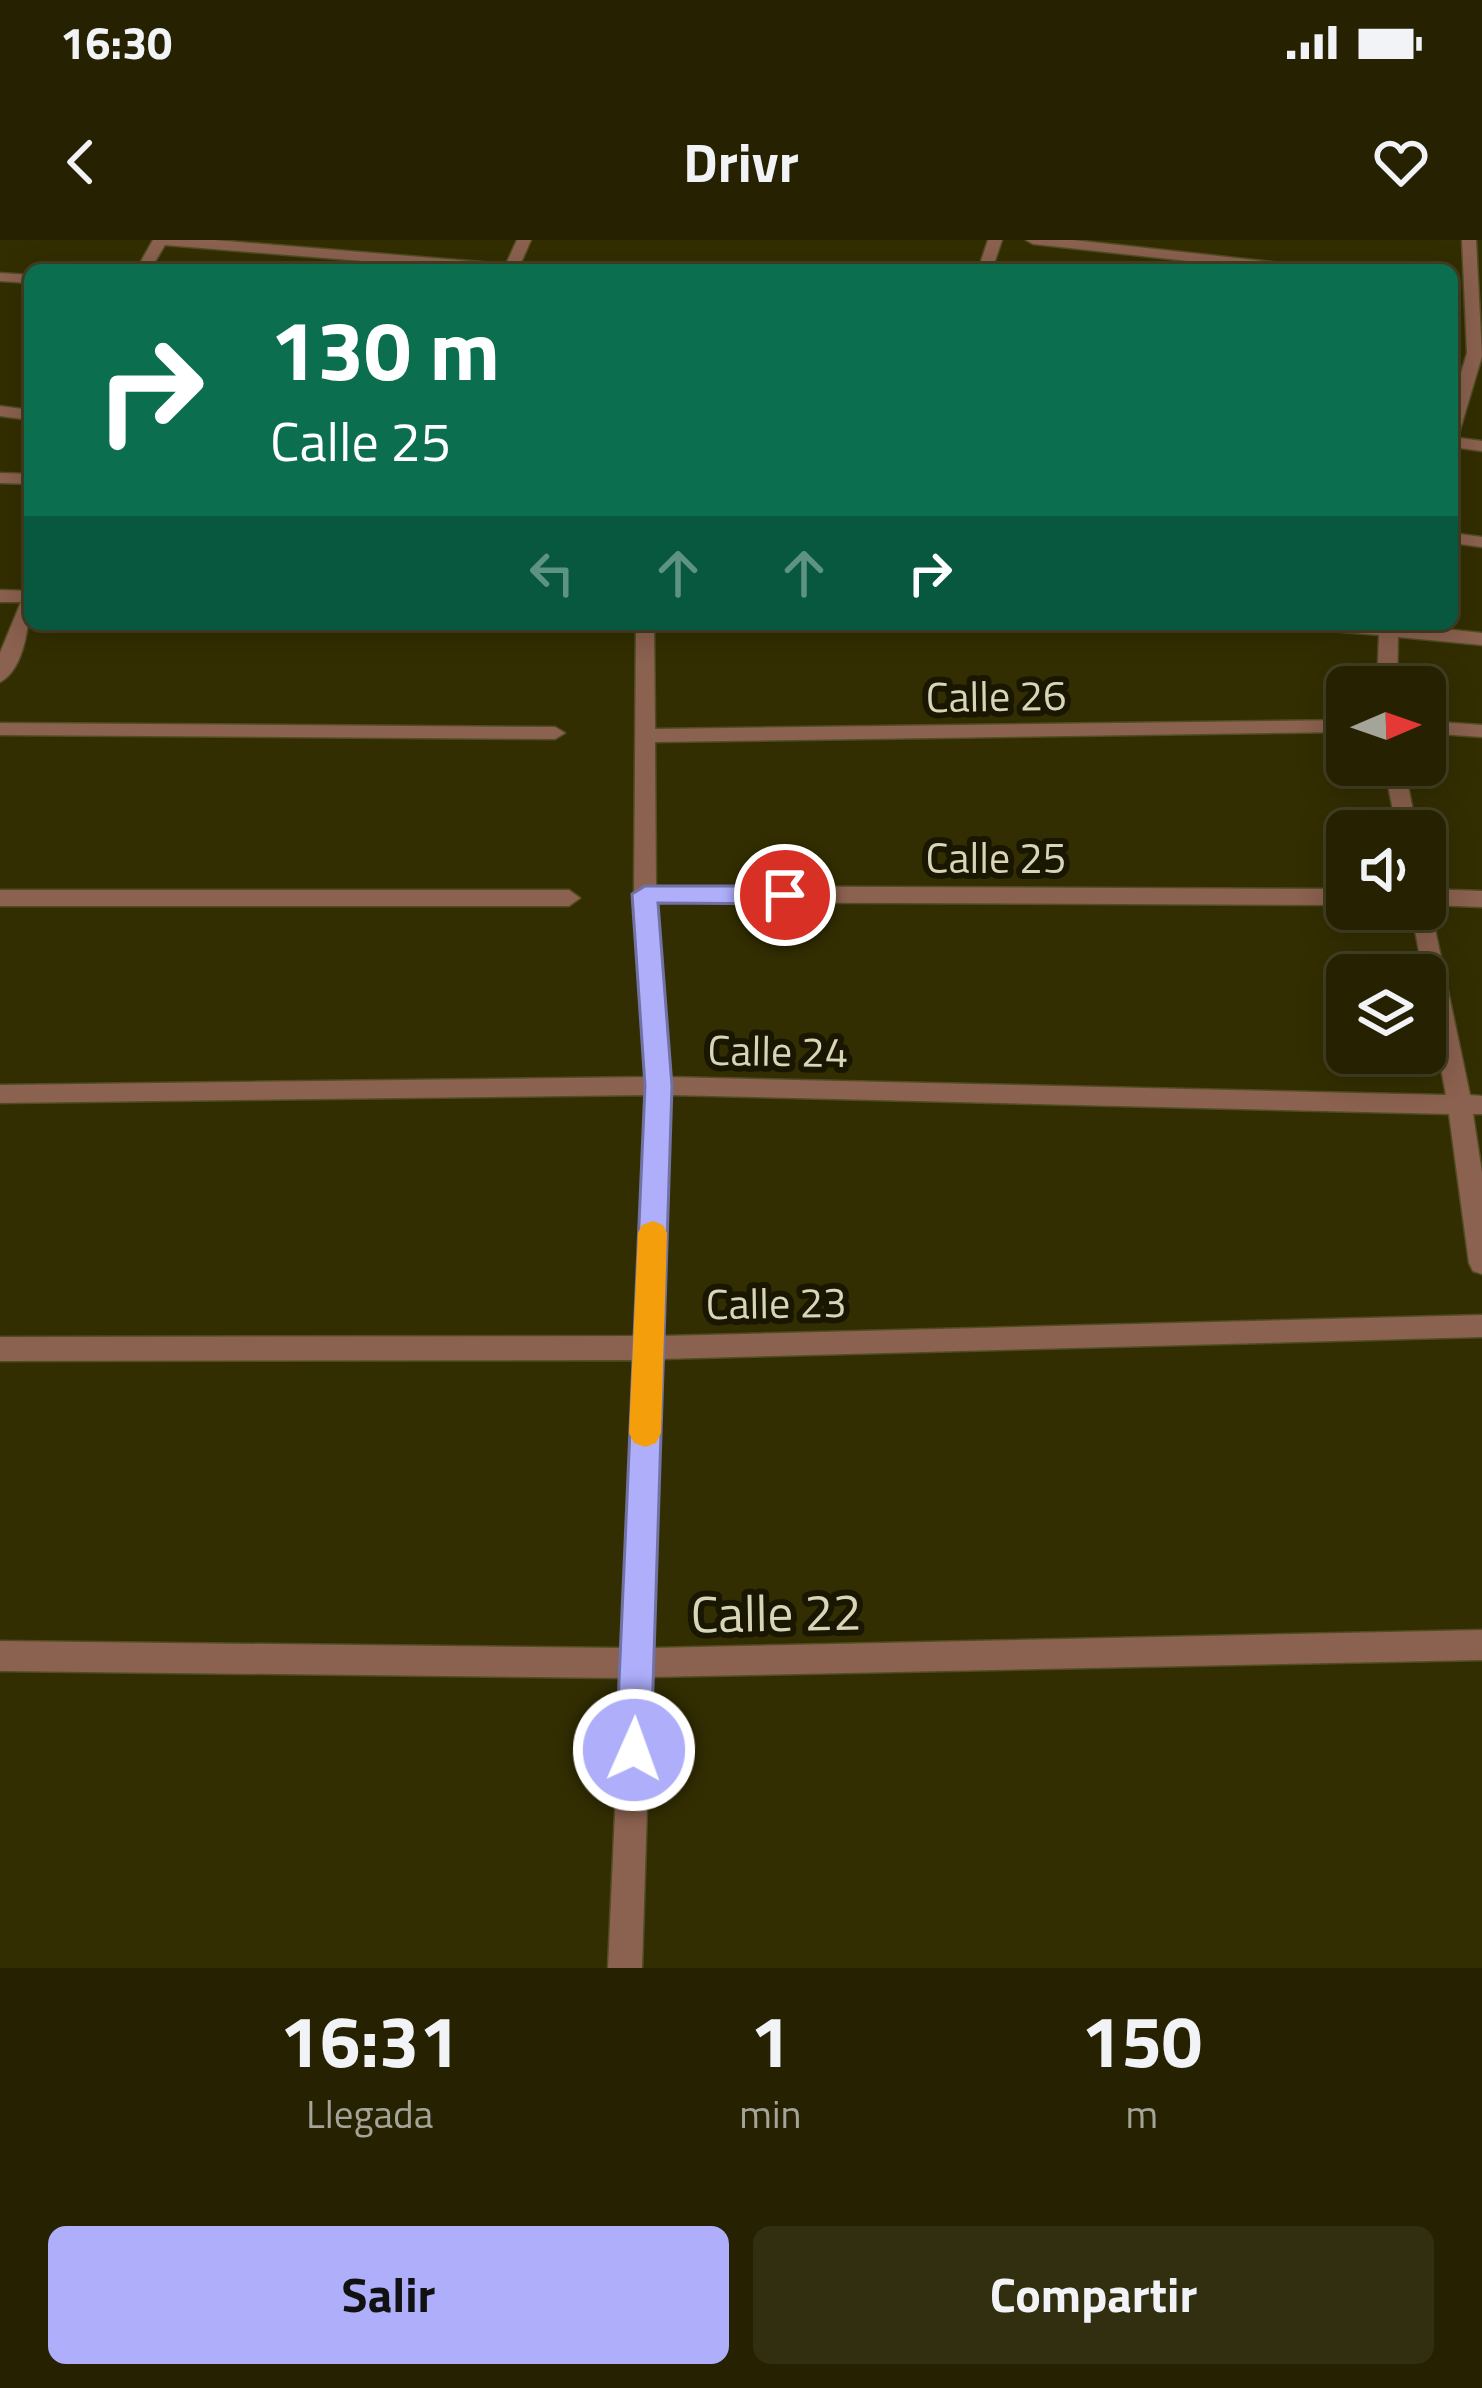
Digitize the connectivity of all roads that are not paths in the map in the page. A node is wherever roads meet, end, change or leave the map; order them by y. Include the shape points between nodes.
1 (161, 240) edge
2 (1033, 240) edge
3 (1469, 240) edge
4 (450, 264) edge
5 (1254, 264) edge
6 (1478, 285) edge
7 (1479, 353) edge
8 (1458, 371) edge
9 (1471, 372) junction
10 (1458, 412) edge
11 (24, 614) edge
12 (645, 630) edge
13 (1388, 630) edge
14 (1405, 630) edge
15 (1482, 639) edge
16 (1387, 666) edge
17 (0, 676) edge
18 (1326, 726) edge
19 (0, 729) edge
20 (1446, 729) edge
21 (1482, 731) edge
22 (555, 733) dead end
23 (645, 736) junction
24 (645, 894) junction
25 (1326, 897) edge
26 (0, 898) edge
27 (569, 898) dead end
28 (1446, 898) edge
29 (1482, 899) edge
30 (1427, 930) edge
31 (658, 1086) junction
32 (0, 1094) edge
33 (1471, 1104) edge
34 (1482, 1263) edge
35 (1482, 1326) edge
36 (648, 1348) junction
37 (0, 1349) edge
38 (1482, 1646) edge
39 (0, 1656) edge
40 (637, 1663) junction
41 (625, 1968) edge

1 - 4 street
2 - 5 street
3 - 6 street
6 - 7 street
7 - 9 street
8 - 9 street
9 - 10 street
11 - 17 street
12 - 23 street
13 - 16 street
14 - 15 street
18 - 23 street, Calle 26
19 - 22 street
20 - 21 street
23 - 24 street
24 - 25 street, Calle 25
24 - 31 street
26 - 27 street
28 - 29 street
30 - 33 street
31 - 32 street, Calle 24
31 - 33 street, Calle 24
31 - 36 street
33 - 34 street
35 - 36 street, Calle 23
36 - 37 street, Calle 23
36 - 40 street
38 - 40 street, Calle 22
39 - 40 street, Calle 22
40 - 41 street

